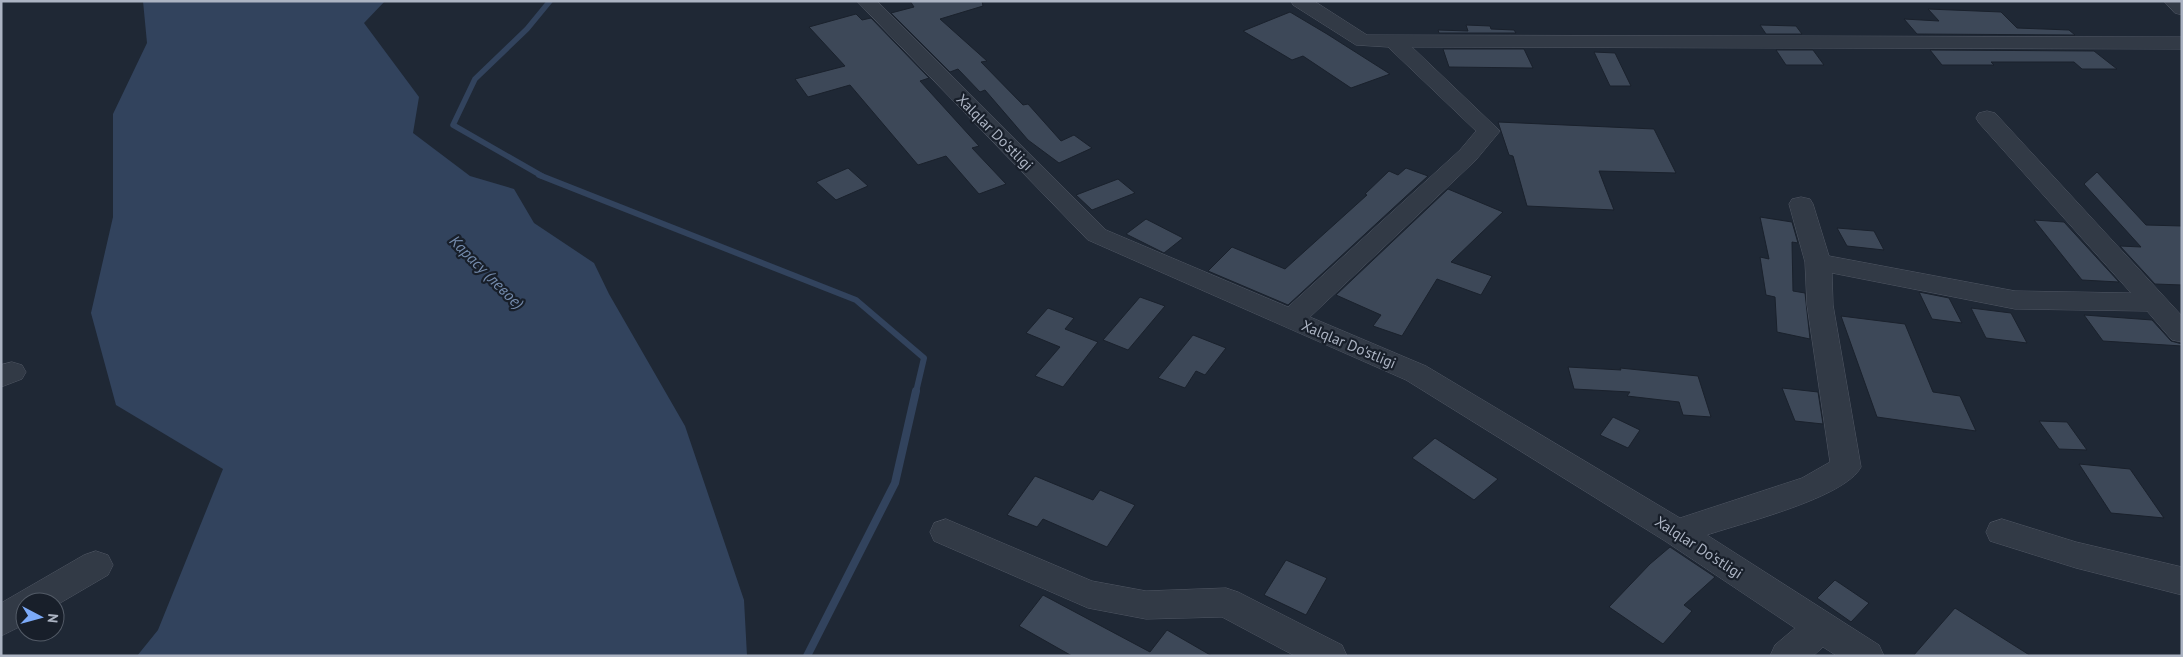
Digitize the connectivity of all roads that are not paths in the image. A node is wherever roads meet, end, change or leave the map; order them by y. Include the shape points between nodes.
1 (866, 1) edge
2 (1300, 1) edge
3 (2173, 1) edge
4 (2182, 9) edge
5 (1393, 41) junction
6 (2182, 43) edge
7 (1987, 118) dead end
8 (1801, 204) dead end
9 (1818, 262) junction
10 (2152, 302) junction
11 (1290, 319) junction
12 (2182, 333) edge
13 (946, 532) dead end
14 (1677, 532) junction
15 (2002, 532) dead end
16 (96, 565) dead end
17 (2182, 581) edge
18 (50, 592) edge
19 (15, 612) edge
20 (1, 621) edge
21 (1822, 626) junction
22 (1329, 656) edge
23 (1788, 656) edge
24 (1866, 656) edge

1 - 11 street, Xalqlar Do'stligi via 1097,234
2 - 5 street via 1362,41
3 - 4 street
5 - 6 street
5 - 11 street via 1489,131 1468,155
7 - 10 street
8 - 9 street
9 - 10 street via 2015,300
9 - 14 street via 1820,306 1846,467 1813,487
10 - 12 street
11 - 14 street, Xalqlar Do'stligi via 1416,373
13 - 22 street via 1088,594 1146,605 1226,602
14 - 21 street, Xalqlar Do'stligi
15 - 17 street via 2076,555
16 - 18 street
19 - 20 street
21 - 23 street
21 - 24 street, Xalqlar Do'stligi

